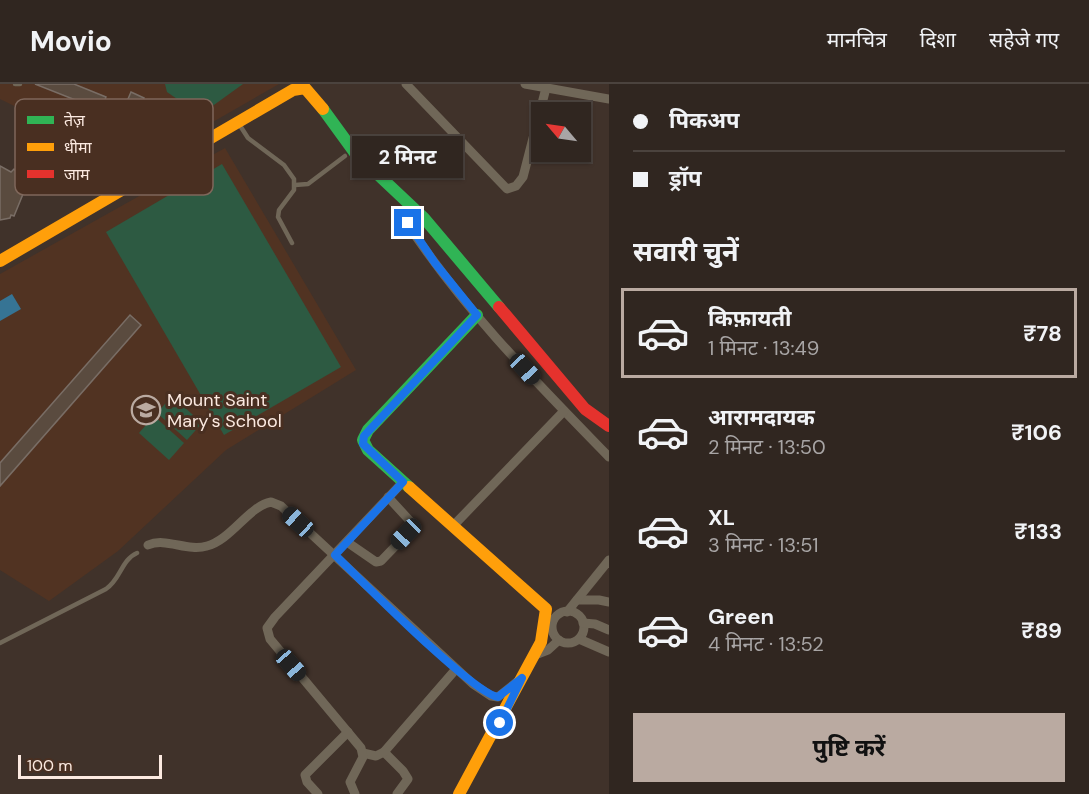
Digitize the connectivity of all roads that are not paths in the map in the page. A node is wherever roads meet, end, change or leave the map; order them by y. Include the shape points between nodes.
1 (15, 84) edge
2 (20, 84) edge
3 (406, 84) edge
4 (525, 84) edge
5 (304, 86) edge
6 (546, 88) junction
7 (609, 99) edge
8 (238, 121) junction
9 (213, 136) edge
10 (345, 156) dead end
11 (295, 185) junction
12 (112, 195) edge
13 (408, 223) dead end
14 (292, 243) dead end
15 (0, 261) edge
16 (477, 315) junction
17 (564, 411) junction
18 (609, 426) edge
19 (609, 458) edge
20 (403, 482) junction
21 (388, 497) junction
22 (453, 526) junction
23 (347, 542) junction
24 (148, 545) dead end
25 (137, 553) dead end
26 (335, 555) junction
27 (609, 560) edge
28 (577, 600) junction
29 (609, 602) edge
30 (567, 612) junction
31 (551, 614) junction
32 (584, 623) junction
33 (609, 630) edge
34 (552, 634) junction
35 (579, 639) junction
36 (0, 643) edge
37 (609, 652) edge
38 (535, 655) junction
39 (456, 669) junction
40 (522, 678) junction
41 (348, 732) junction
42 (384, 752) junction
43 (363, 753) junction
44 (318, 794) edge
45 (355, 794) edge
46 (397, 794) edge
47 (459, 794) edge

1 - 2 lane
3 - 6 street via 507,189 523,177
4 - 6 street
5 - 8 street
5 - 18 street via 355,153 424,218 585,409
6 - 7 street
8 - 9 street
8 - 11 lane via 248,138 288,169
10 - 11 lane via 308,184
11 - 14 lane via 278,213
12 - 15 street
13 - 16 street
16 - 17 street
16 - 20 street via 364,436 363,444 368,450
17 - 19 street
17 - 22 street
20 - 21 street
20 - 22 street
21 - 23 street
21 - 23 street via 410,521 406,534 376,562
22 - 31 street
23 - 26 street
24 - 26 street via 155,542 205,547 272,502
25 - 36 lane via 129,557 115,582 106,589
26 - 39 street
26 - 41 street via 274,617 267,630 270,639
27 - 28 street
28 - 29 street
28 - 30 street
30 - 31 street
30 - 32 street via 579,616
31 - 34 street
32 - 33 street
32 - 35 street
34 - 35 street via 570,643
34 - 38 street
34 - 38 street via 548,650
35 - 37 street
38 - 40 street
39 - 40 street via 490,696 498,697
39 - 42 street
40 - 47 street
41 - 43 street
41 - 44 street via 305,775
42 - 43 street via 376,756
42 - 46 street via 408,779
43 - 45 street via 350,783

